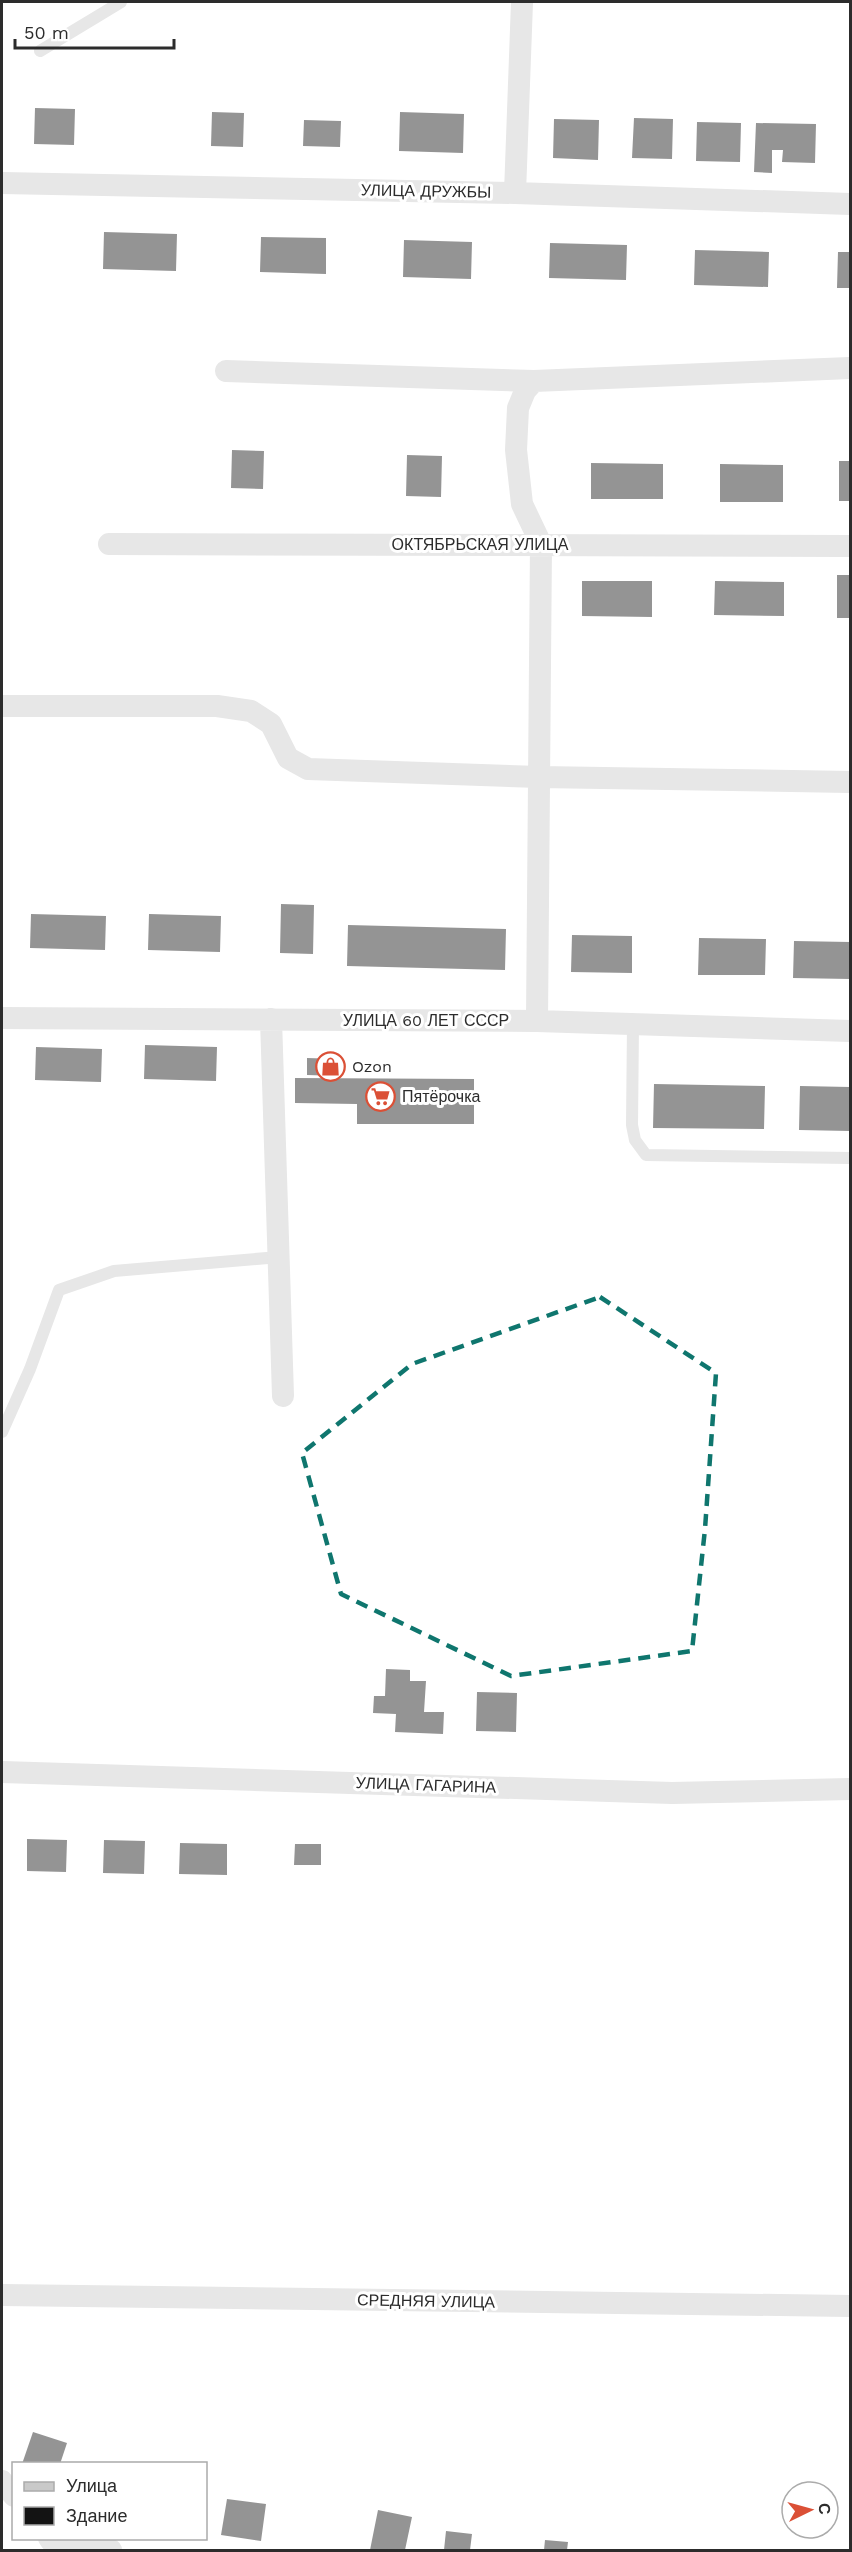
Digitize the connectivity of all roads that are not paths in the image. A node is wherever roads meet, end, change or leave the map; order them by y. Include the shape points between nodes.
1 (121, 2) edge
2 (522, 2) edge
3 (40, 51) dead end
4 (2, 183) edge
5 (515, 193) junction
6 (850, 204) edge
7 (850, 368) edge
8 (226, 371) dead end
9 (534, 381) junction
10 (109, 544) dead end
11 (541, 544) junction
12 (850, 546) edge
13 (2, 706) edge
14 (539, 777) junction
15 (850, 782) edge
16 (2, 1018) edge
17 (271, 1019) junction
18 (537, 1021) junction
19 (633, 1024) junction
20 (850, 1031) edge
21 (850, 1158) edge
22 (279, 1257) junction
23 (283, 1396) dead end
24 (2, 1432) edge
25 (2, 1772) edge
26 (850, 1789) edge
27 (2, 2295) edge
28 (850, 2306) edge
29 (2, 2481) edge
30 (12, 2494) edge
31 (50, 2543) edge
32 (111, 2550) edge

1 - 3 lane
2 - 5 street
4 - 5 street, УЛИЦА ДРУЖБЫ
5 - 6 street, УЛИЦА ДРУЖБЫ
7 - 9 street
8 - 9 street
9 - 11 street via 518,408 516,450 522,504
10 - 11 street, ОКТЯБРЬСКАЯ УЛИЦА
11 - 12 street, ОКТЯБРЬСКАЯ УЛИЦА
11 - 14 street
13 - 14 street via 217,706 251,711 271,724 288,758 308,769
14 - 15 street
14 - 18 street
16 - 17 street, УЛИЦА 60 ЛЕТ СССР
17 - 18 street, УЛИЦА 60 ЛЕТ СССР
17 - 22 street
18 - 19 street, УЛИЦА 60 ЛЕТ СССР
19 - 20 street, УЛИЦА 60 ЛЕТ СССР
19 - 21 lane via 632,1125 635,1140 646,1155
22 - 23 street
22 - 24 lane via 114,1271 59,1290
25 - 26 street, УЛИЦА ГАГАРИНА via 672,1793
27 - 28 street, СРЕДНЯЯ УЛИЦА
29 - 30 street
31 - 32 street

